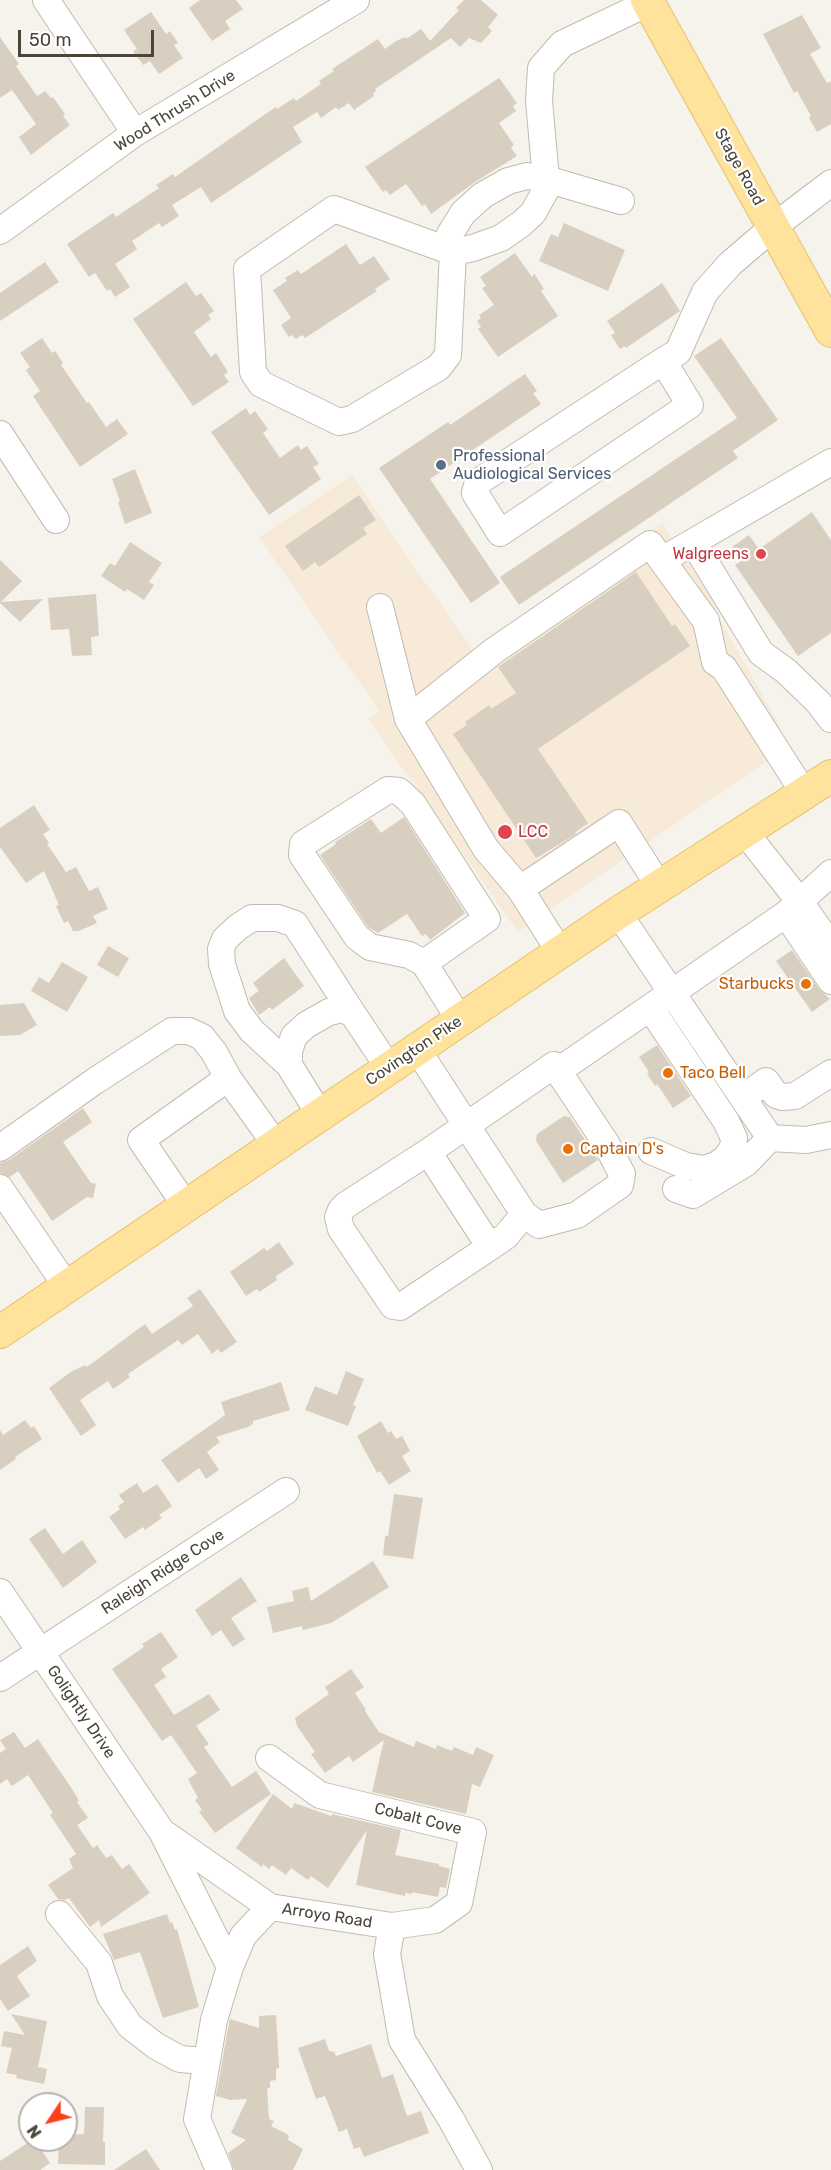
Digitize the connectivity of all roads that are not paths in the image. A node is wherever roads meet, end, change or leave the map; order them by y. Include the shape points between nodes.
1 (46, 0) edge
2 (356, 0) edge
3 (646, 1) edge
4 (135, 133) junction
5 (546, 179) junction
6 (831, 183) edge
7 (621, 201) dead end
8 (772, 228) junction
9 (0, 231) edge
10 (453, 252) junction
11 (831, 331) edge
12 (663, 361) junction
13 (0, 434) edge
14 (831, 462) edge
15 (56, 520) dead end
16 (693, 542) junction
17 (662, 560) junction
18 (380, 607) dead end
19 (408, 719) junction
20 (831, 719) edge
21 (831, 776) edge
22 (804, 793) junction
23 (744, 831) junction
24 (831, 873) edge
25 (659, 886) junction
26 (520, 889) junction
27 (793, 908) junction
28 (618, 913) junction
29 (831, 946) edge
30 (560, 952) junction
31 (424, 963) junction
32 (831, 981) edge
33 (672, 993) junction
34 (651, 1009) junction
35 (352, 1014) junction
36 (460, 1020) junction
37 (417, 1049) junction
38 (831, 1061) edge
39 (289, 1065) junction
40 (389, 1068) junction
41 (558, 1071) junction
42 (831, 1073) edge
43 (228, 1078) junction
44 (774, 1089) junction
45 (742, 1098) junction
46 (320, 1115) junction
47 (467, 1126) junction
48 (831, 1135) edge
49 (770, 1138) junction
50 (276, 1145) junction
51 (0, 1148) edge
52 (651, 1151) dead end
53 (428, 1152) junction
54 (0, 1188) edge
55 (676, 1189) dead end
56 (186, 1206) junction
57 (524, 1214) junction
58 (490, 1247) junction
59 (67, 1287) junction
60 (0, 1332) edge
61 (286, 1491) dead end
62 (0, 1592) edge
63 (40, 1652) junction
64 (0, 1678) edge
65 (269, 1758) dead end
66 (162, 1832) junction
67 (270, 1906) junction
68 (59, 1914) dead end
69 (392, 1926) junction
70 (230, 1967) junction
71 (206, 2061) junction
72 (219, 2170) edge
73 (479, 2170) edge

1 - 4 street
2 - 4 street, Wood Thrush Drive
3 - 5 street via 562,44 541,68 539,101
3 - 8 main road, Stage Road
4 - 9 street, Wood Thrush Drive
5 - 7 street
5 - 10 street via 547,188 533,213 521,224 501,238
5 - 10 street via 527,176 483,195 463,213 450,234
6 - 8 street
8 - 11 main road, Stage Road
8 - 12 street via 705,292 678,352
10 - 10 street via 334,209 247,269 253,372 261,384 339,423 439,367 448,355
12 - 12 street via 690,405 500,533 475,493 478,482
13 - 15 street
14 - 16 street
16 - 17 street
16 - 20 street via 760,653 786,671
17 - 19 street via 650,544 495,650
17 - 22 street via 706,621 715,662 724,668
18 - 19 street
19 - 26 street via 486,849
21 - 22 main road, Covington Pike
22 - 23 main road, Covington Pike
23 - 25 main road, Covington Pike
23 - 27 street
24 - 27 street
25 - 26 street via 619,823
25 - 28 main road, Covington Pike
26 - 30 street
27 - 29 street
27 - 32 street
27 - 33 street
28 - 30 main road, Covington Pike
28 - 33 street
30 - 36 main road, Covington Pike
31 - 31 street via 409,955 370,947 357,938 302,855 303,844 388,790 399,791 413,804 487,919
31 - 36 street
33 - 34 street
33 - 45 street
34 - 41 street
34 - 52 street via 734,1138 733,1148 725,1159 704,1169
35 - 39 street via 342,1009 329,1012 306,1025 294,1036
35 - 39 street via 296,924 278,918 252,918 225,939 222,964 237,1011 252,1031
35 - 40 street
36 - 37 main road, Covington Pike
37 - 40 main road, Covington Pike
37 - 47 street
38 - 44 street
39 - 46 street
40 - 46 main road, Covington Pike
41 - 47 street via 554,1065
41 - 57 street via 606,1143 622,1174 620,1185 577,1215 539,1225
42 - 44 street via 795,1096
43 - 50 street
43 - 51 street via 202,1037 189,1031 172,1031
43 - 56 street via 141,1140
44 - 45 street
45 - 49 street
46 - 50 main road, Covington Pike
47 - 53 street
47 - 57 street
48 - 49 street via 806,1140
49 - 55 street via 746,1163 693,1195
50 - 56 main road, Covington Pike
53 - 58 street
53 - 58 street via 346,1204 338,1217 341,1229 393,1306 400,1307
54 - 59 street
56 - 59 main road, Covington Pike
57 - 58 street via 506,1236
59 - 60 main road, Covington Pike
61 - 63 street, Raleigh Ridge Cove
62 - 63 street, Golightly Drive
63 - 64 street, Raleigh Ridge Cove
63 - 66 street, Golightly Drive
65 - 69 street, Cobalt Cove via 320,1795 472,1832 459,1903 435,1920
66 - 67 street, Arroyo Road
66 - 70 street
67 - 69 street, Arroyo Road
67 - 70 street via 243,1936
68 - 71 street via 99,1963 110,1996 130,2026 180,2059
69 - 73 street, Arroyo Road via 387,1954 402,2040
70 - 71 street
71 - 72 street via 197,2118

